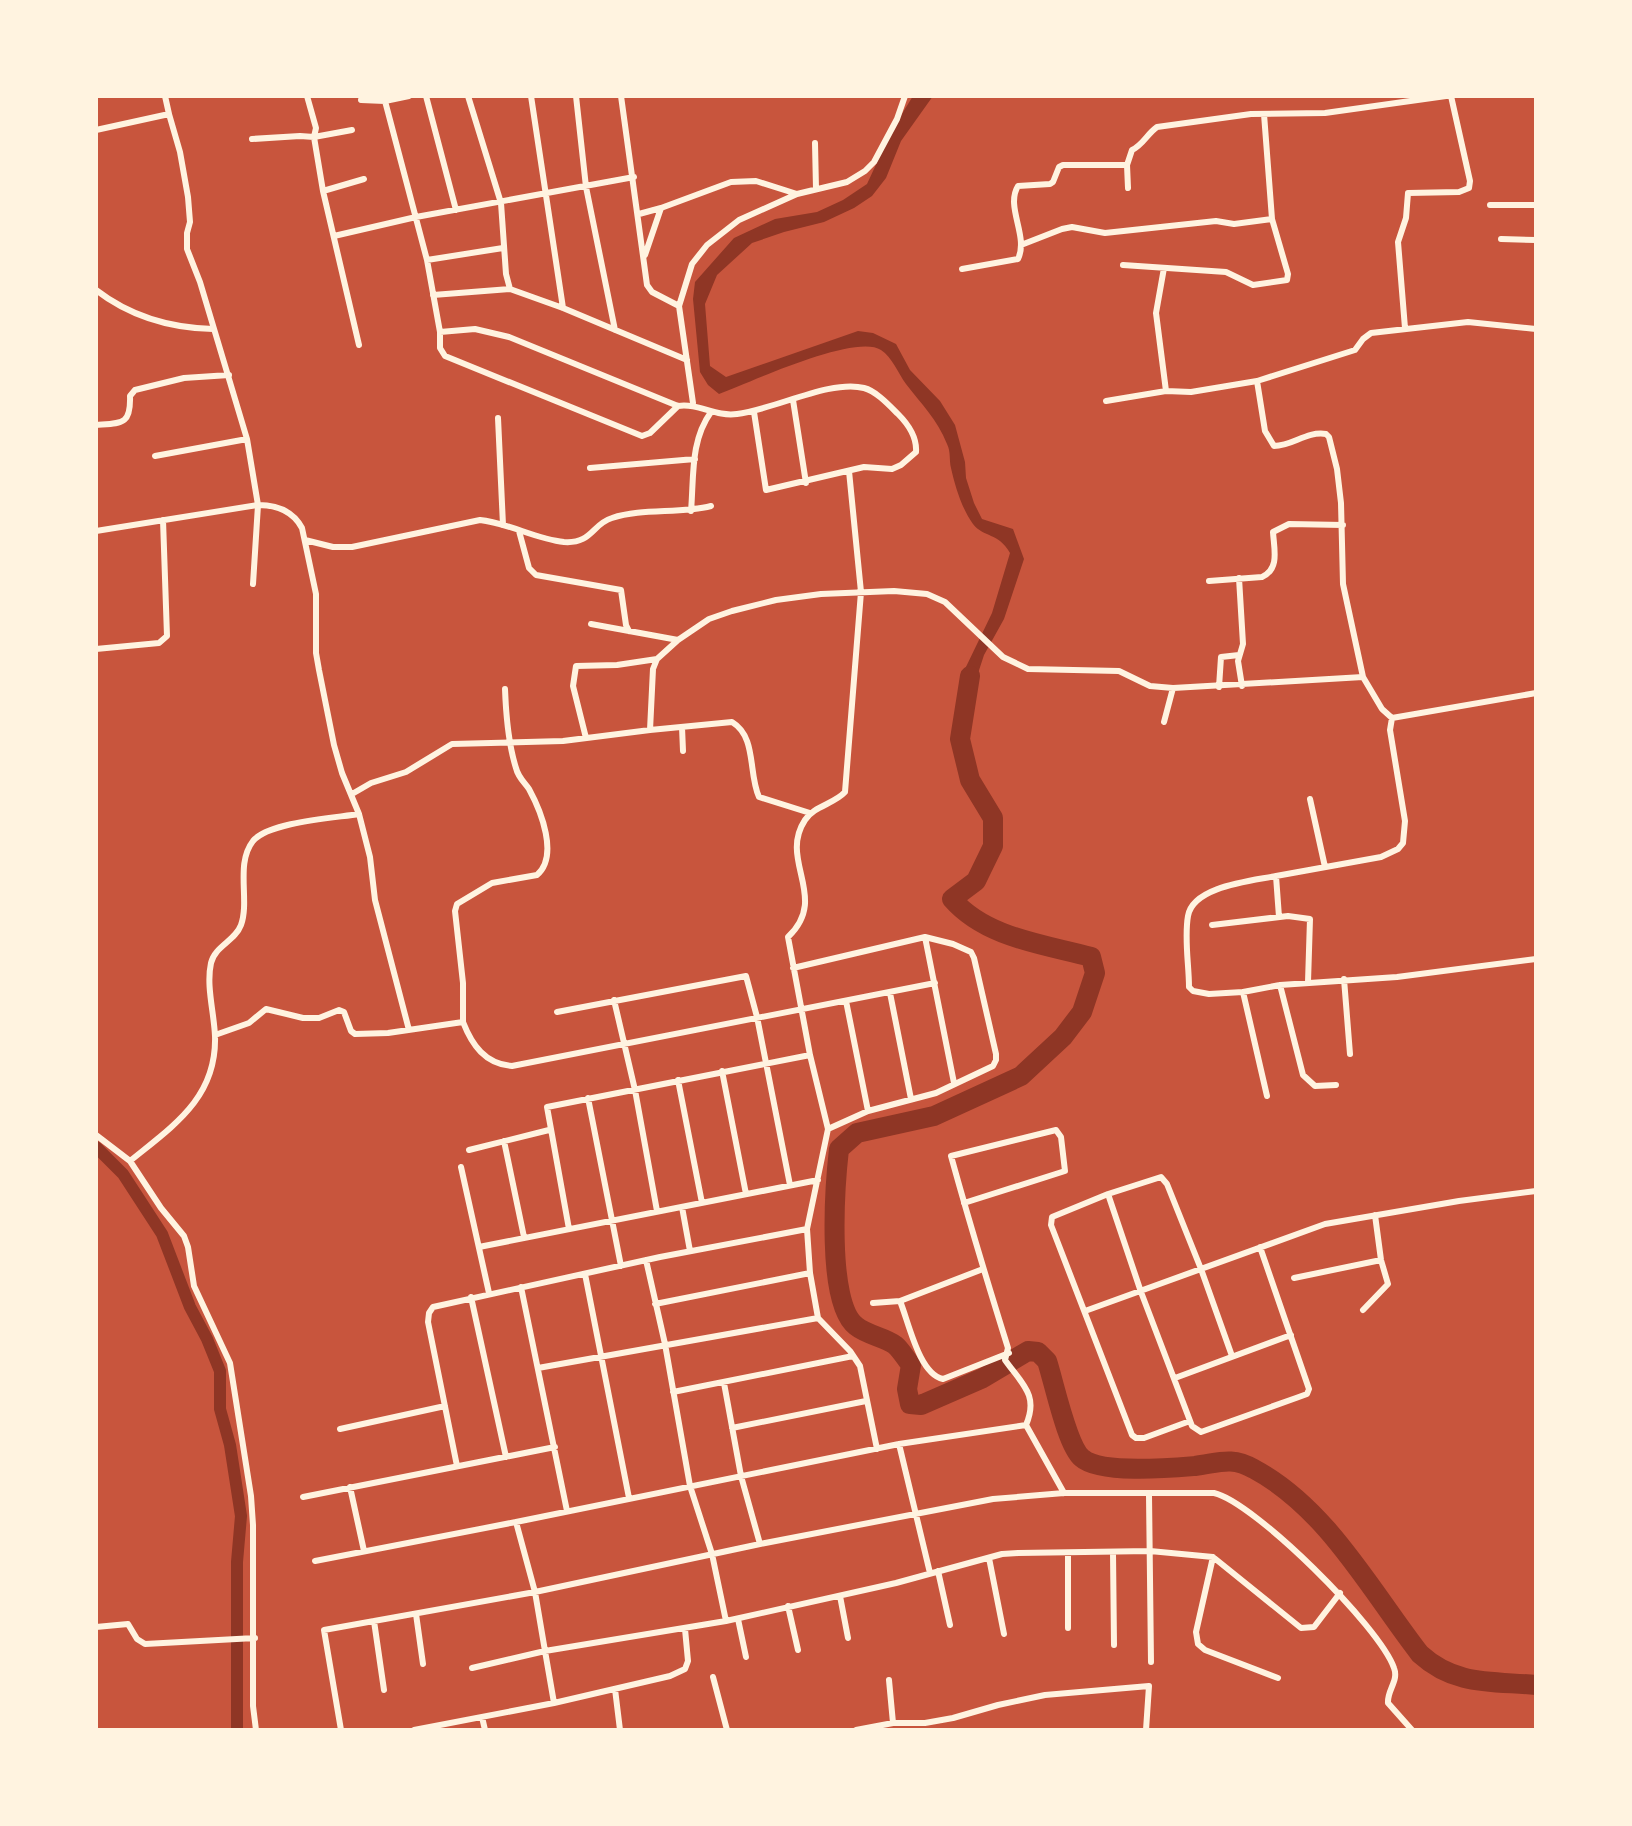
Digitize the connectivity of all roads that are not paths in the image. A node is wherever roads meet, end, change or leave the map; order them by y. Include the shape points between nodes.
1 (165, 96) edge
2 (307, 96) edge
3 (409, 96) edge
4 (426, 96) edge
5 (468, 96) edge
6 (531, 96) edge
7 (576, 96) edge
8 (621, 96) edge
9 (905, 96) edge
10 (1448, 96) edge
11 (361, 100) dead end
12 (385, 101) junction
13 (169, 114) junction
14 (1264, 114) junction
15 (96, 130) edge
16 (352, 130) dead end
17 (314, 137) junction
18 (252, 139) dead end
19 (815, 143) dead end
20 (1127, 165) junction
21 (634, 177) junction
22 (364, 179) dead end
23 (586, 187) junction
24 (1128, 188) dead end
25 (816, 189) junction
26 (323, 191) junction
27 (797, 194) junction
28 (547, 195) junction
29 (501, 203) junction
30 (1490, 205) dead end
31 (1536, 205) edge
32 (661, 208) junction
33 (456, 210) junction
34 (639, 214) junction
35 (416, 217) junction
36 (1272, 219) junction
37 (334, 236) junction
38 (1501, 239) dead end
39 (1536, 240) edge
40 (1021, 245) junction
41 (503, 248) junction
42 (644, 257) junction
43 (427, 260) junction
44 (1123, 265) dead end
45 (1164, 268) junction
46 (962, 269) dead end
47 (510, 289) junction
48 (96, 290) edge
49 (433, 295) junction
50 (679, 306) junction
51 (563, 308) junction
52 (1405, 328) junction
53 (213, 329) junction
54 (1536, 329) edge
55 (615, 330) junction
56 (440, 332) junction
57 (359, 345) dead end
58 (687, 360) junction
59 (229, 375) junction
60 (1257, 381) junction
61 (1166, 391) junction
62 (793, 400) junction
63 (1106, 401) dead end
64 (693, 403) junction
65 (678, 406) junction
66 (711, 412) junction
67 (754, 412) junction
68 (498, 418) dead end
69 (96, 425) edge
70 (247, 439) junction
71 (155, 456) dead end
72 (695, 459) junction
73 (590, 468) dead end
74 (849, 471) junction
75 (806, 483) junction
76 (258, 505) junction
77 (711, 506) dead end
78 (691, 511) junction
79 (163, 520) junction
80 (503, 525) junction
81 (1343, 525) junction
82 (96, 531) edge
83 (519, 531) junction
84 (305, 540) junction
85 (1239, 578) junction
86 (1209, 581) dead end
87 (253, 584) dead end
88 (861, 592) junction
89 (591, 624) dead end
90 (629, 631) junction
91 (678, 640) junction
92 (96, 649) edge
93 (1239, 655) junction
94 (657, 659) junction
95 (1363, 677) junction
96 (1242, 686) junction
97 (1219, 687) junction
98 (1173, 688) junction
99 (505, 689) dead end
100 (1536, 693) edge
101 (1392, 718) junction
102 (1164, 722) dead end
103 (682, 727) junction
104 (650, 730) junction
105 (586, 738) junction
106 (509, 741) junction
107 (683, 751) dead end
108 (352, 794) junction
109 (1310, 799) dead end
110 (810, 813) junction
111 (359, 814) junction
112 (1325, 867) junction
113 (1276, 876) junction
114 (1279, 917) junction
115 (1212, 925) dead end
116 (925, 937) junction
117 (1536, 959) edge
118 (793, 968) junction
119 (1344, 979) junction
120 (1308, 982) junction
121 (935, 983) junction
122 (1280, 985) junction
123 (1243, 992) junction
124 (890, 993) junction
125 (614, 1000) junction
126 (846, 1001) junction
127 (801, 1009) junction
128 (557, 1012) dead end
129 (757, 1017) junction
130 (463, 1022) junction
131 (409, 1030) junction
132 (215, 1035) junction
133 (625, 1045) junction
134 (1350, 1054) dead end
135 (810, 1055) junction
136 (767, 1063) junction
137 (722, 1071) junction
138 (678, 1080) junction
139 (954, 1083) junction
140 (1336, 1085) dead end
141 (635, 1090) junction
142 (1267, 1096) dead end
143 (588, 1098) junction
144 (911, 1099) junction
145 (868, 1111) junction
146 (828, 1129) junction
147 (549, 1130) junction
148 (96, 1135) edge
149 (504, 1141) junction
150 (469, 1150) dead end
151 (130, 1161) junction
152 (461, 1167) dead end
153 (818, 1180) junction
154 (790, 1185) junction
155 (1536, 1191) edge
156 (746, 1194) junction
157 (1108, 1194) junction
158 (702, 1203) junction
159 (964, 1203) junction
160 (682, 1207) junction
161 (657, 1211) junction
162 (1375, 1215) junction
163 (613, 1220) junction
164 (569, 1229) junction
165 (807, 1229) junction
166 (524, 1237) junction
167 (479, 1247) junction
168 (1260, 1247) junction
169 (690, 1251) junction
170 (646, 1260) junction
171 (1381, 1260) junction
172 (621, 1266) junction
173 (983, 1269) junction
174 (1201, 1269) junction
175 (810, 1273) junction
176 (585, 1274) junction
177 (1294, 1278) dead end
178 (521, 1287) junction
179 (1141, 1292) junction
180 (489, 1293) junction
181 (471, 1297) junction
182 (900, 1301) junction
183 (873, 1303) dead end
184 (655, 1304) junction
185 (1363, 1310) dead end
186 (1085, 1311) junction
187 (818, 1318) junction
188 (1291, 1335) junction
189 (665, 1344) junction
190 (600, 1355) junction
191 (853, 1356) junction
192 (1007, 1356) junction
193 (1232, 1356) junction
194 (538, 1368) junction
195 (1175, 1378) junction
196 (724, 1383) junction
197 (673, 1392) junction
198 (866, 1401) junction
199 (445, 1406) junction
200 (1190, 1421) junction
201 (1026, 1425) junction
202 (732, 1428) junction
203 (340, 1429) dead end
204 (899, 1444) junction
205 (555, 1447) junction
206 (877, 1449) junction
207 (506, 1457) junction
208 (457, 1466) junction
209 (741, 1476) junction
210 (690, 1486) junction
211 (350, 1487) junction
212 (1064, 1493) junction
213 (1149, 1495) junction
214 (303, 1497) dead end
215 (629, 1498) junction
216 (567, 1511) junction
217 (916, 1513) junction
218 (516, 1522) junction
219 (760, 1544) junction
220 (364, 1551) junction
221 (1150, 1551) junction
222 (1113, 1553) junction
223 (712, 1554) junction
224 (1068, 1554) junction
225 (1213, 1557) junction
226 (989, 1558) junction
227 (315, 1561) dead end
228 (938, 1571) junction
229 (930, 1573) junction
230 (535, 1592) junction
231 (1340, 1593) junction
232 (840, 1596) junction
233 (788, 1606) junction
234 (416, 1614) junction
235 (738, 1619) junction
236 (374, 1621) junction
237 (726, 1621) junction
238 (950, 1625) dead end
239 (96, 1627) edge
240 (1068, 1628) dead end
241 (685, 1629) junction
242 (1004, 1634) dead end
243 (255, 1638) junction
244 (848, 1638) dead end
245 (1114, 1645) dead end
246 (798, 1650) dead end
247 (545, 1651) junction
248 (746, 1657) dead end
249 (1151, 1662) dead end
250 (423, 1664) dead end
251 (472, 1668) dead end
252 (713, 1677) dead end
253 (1278, 1678) dead end
254 (889, 1680) dead end
255 (615, 1689) junction
256 (384, 1690) dead end
257 (554, 1703) junction
258 (482, 1717) junction
259 (893, 1723) junction
260 (925, 1726) edge
261 (434, 1728) edge
262 (256, 1730) edge
263 (341, 1730) edge
264 (414, 1730) edge
265 (485, 1730) edge
266 (620, 1730) edge
267 (727, 1730) edge
268 (856, 1730) edge
269 (1146, 1730) edge
270 (1412, 1730) edge

1 - 13 street
2 - 17 street
3 - 12 street
4 - 33 street
5 - 29 street
6 - 28 street
7 - 23 street
8 - 21 street
9 - 25 street via 874,162 847,182
10 - 14 street via 1325,113
10 - 52 street via 1469,188 1408,193 1398,242
11 - 12 street
12 - 35 street
13 - 15 street
13 - 53 street via 188,197 186,244
14 - 20 street via 1157,127 1132,150
14 - 36 street
16 - 17 street
17 - 18 street
17 - 26 street
19 - 25 street
20 - 24 street
20 - 40 street via 1063,165 1050,184 1018,186 1013,196
21 - 23 street
21 - 34 street
22 - 26 street
23 - 28 street
23 - 55 street
25 - 27 street
26 - 37 street
27 - 32 street via 756,181 731,182
27 - 50 street via 739,220 707,245 692,264
28 - 29 street
28 - 51 street
29 - 33 street
29 - 41 street
30 - 31 street
32 - 34 street
32 - 42 street
33 - 35 street
34 - 42 street
35 - 37 street
35 - 43 street
36 - 40 street via 1105,233 1072,227
36 - 45 street via 1287,280 1253,285 1226,272
37 - 57 street
38 - 39 street
40 - 46 street via 1018,259
41 - 43 street
41 - 47 street
42 - 50 street via 652,292
43 - 49 street
44 - 45 street
45 - 61 street via 1156,326
47 - 49 street
47 - 51 street
48 - 53 street via 141,317
49 - 56 street
50 - 58 street
51 - 55 street
52 - 54 street via 1468,322
52 - 60 street via 1371,333 1355,350
53 - 59 street
55 - 58 street
56 - 65 street via 475,329 509,337
56 - 65 street via 445,356 642,436
58 - 64 street
59 - 69 street via 184,378 135,390 128,418
59 - 70 street
60 - 61 street
60 - 81 street via 1265,431 1274,446 1318,433 1329,437
61 - 63 street
62 - 67 street
62 - 74 street via 828,390 864,388 902,418 916,452 892,469
62 - 75 street
64 - 65 street
64 - 66 street
66 - 67 street
66 - 72 street via 700,429
67 - 75 street via 765,489
68 - 80 street
70 - 71 street
70 - 76 street
72 - 73 street
72 - 78 street
74 - 75 street
74 - 88 street
76 - 79 street
76 - 84 street via 293,515
76 - 87 street
77 - 78 street
78 - 83 street via 619,515 587,539 566,542
79 - 82 street
79 - 92 street via 167,636 159,643
80 - 83 street
80 - 84 street via 480,520 352,547
81 - 85 street via 1284,525 1273,532 1270,573
81 - 95 street via 1343,584
83 - 90 street via 529,568 536,575 621,590
84 - 108 street via 316,594 319,670 334,745
85 - 86 street
85 - 93 street
88 - 91 street via 776,600 732,611
88 - 98 street via 927,594 945,602 1003,657 1028,669 1119,671 1150,686
88 - 110 street via 845,792
89 - 90 street
90 - 91 street
91 - 94 street
93 - 96 street
93 - 97 street via 1221,657
94 - 104 street via 650,679
94 - 105 street via 576,666 573,686
95 - 96 street
95 - 101 street
96 - 97 street
97 - 98 street
98 - 102 street
99 - 106 street
100 - 101 street
101 - 112 street via 1403,843 1381,857
103 - 104 street
103 - 107 street
103 - 110 street via 732,722 739,726 747,738 759,797
104 - 105 street
105 - 106 street
106 - 108 street via 448,745 406,772
106 - 130 street via 518,774 536,807 548,858 537,875 492,883 457,904
108 - 111 street
109 - 112 street
110 - 118 street via 796,847 807,893 802,917 788,937
111 - 131 street
111 - 132 street via 297,824 254,840 247,854 241,925 212,959
112 - 113 street
113 - 114 street
113 - 123 street via 1209,892 1188,914 1189,987 1197,993
114 - 115 street
114 - 120 street via 1311,920
116 - 118 street
116 - 121 street
116 - 139 street via 971,952 996,1054 993,1066
117 - 119 street
118 - 127 street
119 - 120 street
119 - 134 street
120 - 122 street
121 - 124 street
121 - 139 street
122 - 123 street
122 - 140 street via 1303,1075 1315,1086
123 - 142 street
124 - 126 street
124 - 144 street
125 - 128 street
125 - 129 street via 746,976
125 - 133 street
126 - 127 street
126 - 145 street
127 - 129 street
127 - 135 street
129 - 133 street
129 - 136 street
130 - 131 street
130 - 133 street via 484,1057 502,1066
131 - 132 street via 355,1034 339,1010 303,1018 266,1009 249,1023
132 - 151 street via 213,1066 196,1101
133 - 141 street
135 - 136 street
135 - 146 street
136 - 137 street
136 - 154 street
137 - 138 street
137 - 156 street
138 - 141 street
138 - 158 street
139 - 144 street
141 - 143 street
141 - 161 street
143 - 147 street via 547,1107
143 - 163 street
144 - 145 street
145 - 146 street
146 - 153 street
147 - 149 street
147 - 164 street
148 - 151 street
149 - 150 street
149 - 166 street
151 - 243 street via 184,1236 194,1286 230,1363 251,1496
152 - 167 street
153 - 154 street
153 - 165 street
154 - 156 street
155 - 162 street
156 - 158 street
157 - 174 street via 1161,1177
157 - 179 street
157 - 186 street via 1051,1221
158 - 160 street
159 - 159 street via 951,1156 1056,1130 1065,1171
159 - 173 street
160 - 161 street
160 - 169 street
161 - 163 street
162 - 168 street via 1325,1224
162 - 171 street
163 - 164 street
163 - 172 street
164 - 166 street
165 - 169 street
165 - 175 street
166 - 167 street
167 - 180 street
168 - 174 street
168 - 188 street
169 - 170 street
170 - 172 street
170 - 184 street
171 - 177 street
171 - 185 street via 1388,1284
172 - 176 street
173 - 182 street
173 - 192 street
174 - 179 street
174 - 193 street
175 - 184 street
175 - 187 street
176 - 178 street
176 - 190 street
178 - 180 street
178 - 194 street
179 - 186 street
179 - 195 street
180 - 181 street
181 - 199 street via 429,1313
181 - 207 street
182 - 183 street
182 - 192 street via 926,1369 934,1377 943,1379
184 - 189 street
186 - 200 street via 1132,1435 1144,1438
187 - 189 street
187 - 191 street
188 - 193 street
188 - 200 street via 1307,1394 1201,1432
189 - 190 street
189 - 197 street
190 - 194 street
190 - 215 street
191 - 196 street
191 - 198 street
192 - 201 street via 1032,1403
193 - 195 street
194 - 205 street
195 - 200 street
196 - 197 street
196 - 202 street
197 - 210 street
198 - 202 street
198 - 206 street
199 - 203 street
199 - 208 street
201 - 204 street
201 - 212 street
202 - 209 street
204 - 206 street
204 - 217 street
205 - 207 street
205 - 216 street
206 - 209 street
207 - 208 street
208 - 211 street
209 - 210 street
209 - 219 street
210 - 215 street
210 - 223 street
211 - 214 street
211 - 220 street
212 - 213 street
212 - 217 street
213 - 221 street
213 - 231 street via 1214,1493 1233,1500
215 - 216 street
216 - 218 street
217 - 219 street
217 - 229 street
218 - 220 street
218 - 230 street
219 - 223 street
220 - 227 street
221 - 222 street
221 - 225 street
221 - 249 street
222 - 224 street
222 - 245 street
223 - 230 street
223 - 237 street
224 - 226 street
224 - 240 street
225 - 231 street via 1301,1628 1314,1627
225 - 253 street via 1196,1632 1198,1644
226 - 228 street
226 - 242 street
228 - 229 street
228 - 238 street
229 - 232 street
230 - 234 street
230 - 247 street
231 - 270 street via 1393,1665 1395,1681 1388,1703
232 - 233 street
232 - 244 street
233 - 235 street
233 - 246 street
234 - 236 street
234 - 250 street
235 - 237 street
235 - 248 street
236 - 256 street
236 - 263 street via 324,1630
237 - 241 street
239 - 243 street via 128,1624 145,1644
241 - 247 street
241 - 255 street via 685,1669
243 - 262 street
247 - 251 street
247 - 257 street
252 - 267 street
254 - 259 street
255 - 257 street
255 - 266 street
257 - 258 street
258 - 261 street
258 - 265 street
259 - 260 street
259 - 268 street
260 - 269 street via 1045,1695 1149,1686
261 - 264 street

